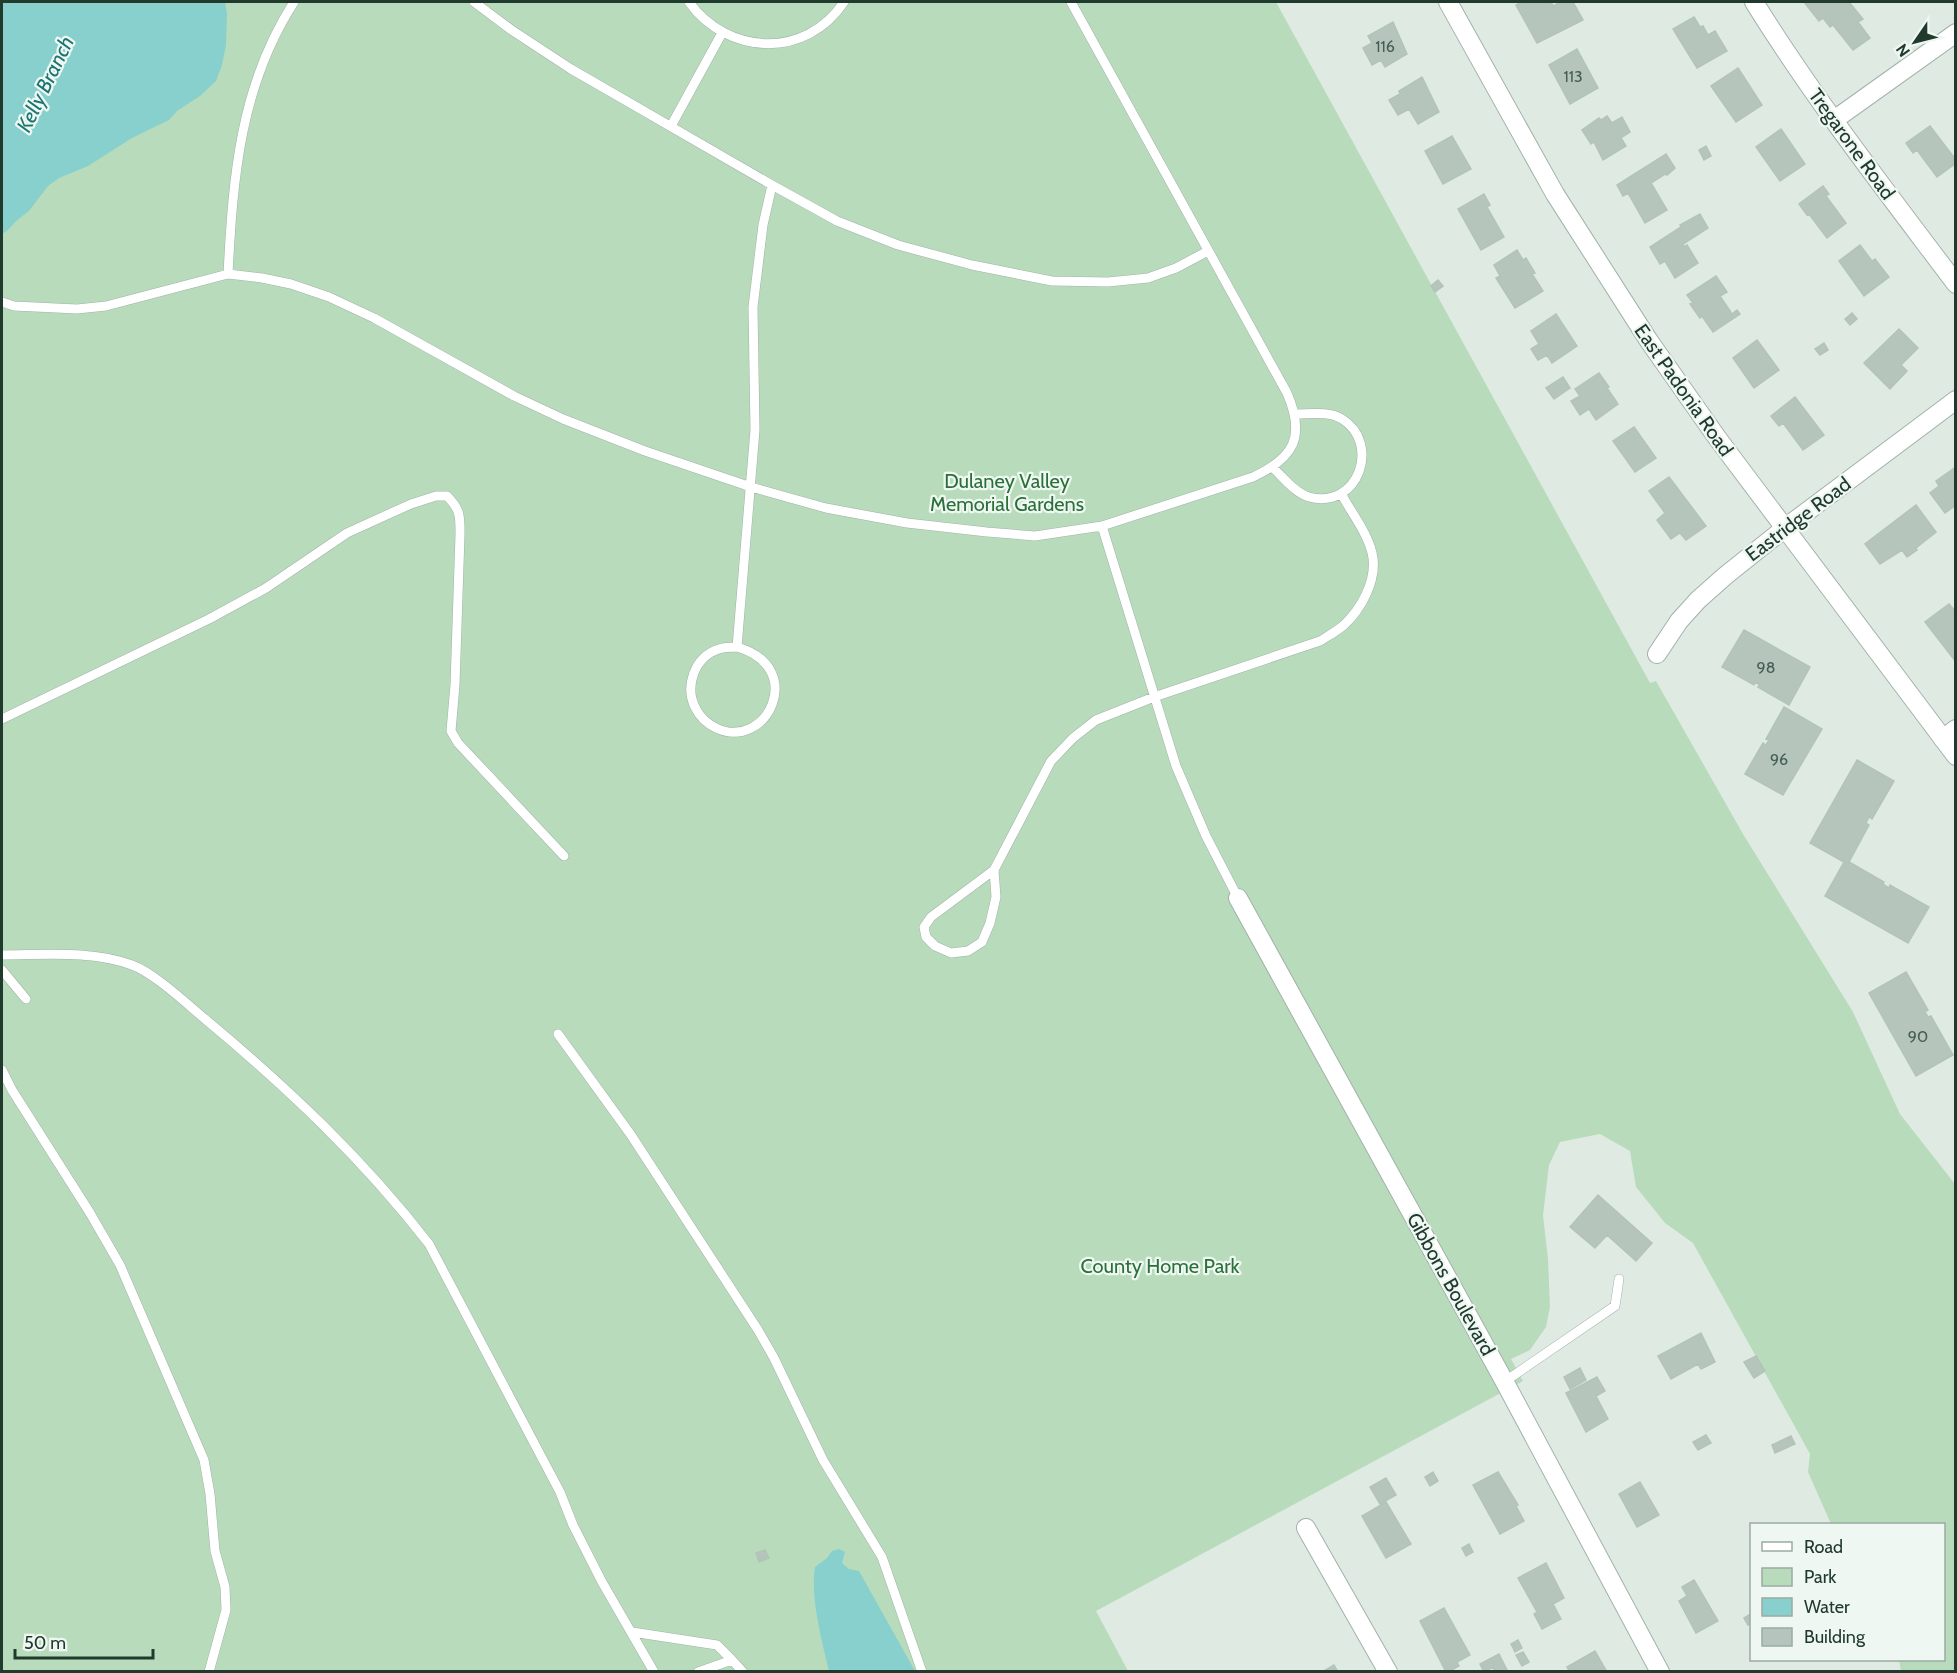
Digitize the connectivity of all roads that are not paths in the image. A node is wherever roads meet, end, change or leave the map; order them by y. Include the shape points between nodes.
1 (294, 2) edge
2 (474, 2) edge
3 (689, 2) edge
4 (844, 2) edge
5 (1071, 2) edge
6 (1448, 2) edge
7 (1754, 2) edge
8 (722, 33) junction
9 (1956, 33) edge
10 (1834, 120) junction
11 (671, 126) junction
12 (772, 185) junction
13 (1208, 252) junction
14 (228, 274) junction
15 (1956, 284) edge
16 (2, 302) edge
17 (1956, 400) edge
18 (1296, 414) junction
19 (1273, 468) junction
20 (751, 487) junction
21 (1342, 495) junction
22 (1102, 526) junction
23 (1785, 528) junction
24 (737, 647) junction
25 (1657, 654) dead end
26 (1154, 697) junction
27 (2, 719) edge
28 (1949, 734) edge
29 (1956, 756) edge
30 (564, 856) dead end
31 (994, 870) junction
32 (1238, 898) joint
33 (2, 955) edge
34 (2, 970) edge
35 (26, 999) dead end
36 (558, 1034) dead end
37 (2, 1070) edge
38 (1618, 1279) dead end
39 (1504, 1382) junction
40 (1306, 1528) dead end
41 (632, 1632) junction
42 (732, 1660) junction
43 (209, 1671) edge
44 (654, 1671) edge
45 (698, 1671) edge
46 (743, 1671) edge
47 (922, 1671) edge
48 (1388, 1671) edge
49 (1660, 1671) edge

1 - 14 lane via 266,53 250,100 238,152
2 - 11 lane via 571,69
3 - 8 lane via 698,15
4 - 8 lane via 820,27 798,39 768,44
5 - 13 lane
6 - 23 street, East Padonia Road via 1588,249 1683,390
7 - 10 street, Tregarone Road
8 - 11 lane
9 - 10 street
10 - 15 street, Tregarone Road
11 - 12 lane
12 - 13 lane via 837,221 898,244 972,265 1052,280 1108,282 1148,278
12 - 20 lane via 753,307 755,430
13 - 18 lane
14 - 16 lane via 106,306 34,308
14 - 20 lane via 291,284 328,297 563,419
17 - 23 street, Eastridge Road
18 - 19 lane via 1295,437 1286,457
18 - 21 lane via 1324,414 1342,419 1357,434 1361,466 1356,480
19 - 21 lane via 1307,496 1325,499
19 - 22 lane
20 - 22 lane via 826,508 987,532 1035,536
20 - 24 lane
21 - 26 lane via 1373,558 1372,577 1355,614 1320,641
22 - 26 lane
23 - 25 street, Eastridge Road via 1698,600
23 - 28 street, East Padonia Road
24 - 24 lane via 752,651 764,661 771,670 775,694 766,716 758,724 732,732 709,724 697,712 690,690 692,677 707,655
26 - 31 lane via 1096,720 1051,761
26 - 32 lane via 1176,766
27 - 30 lane via 209,619 266,588 347,533 411,504 447,496 459,512 460,535 451,731
28 - 29 street, East Padonia Road
31 - 31 lane via 996,897 982,942 968,951 951,953 934,946 924,927 931,917
32 - 39 street, Gibbons Boulevard
33 - 41 lane via 98,956 134,966 165,986 252,1058 306,1106 365,1169 429,1244
34 - 35 lane
36 - 47 lane via 632,1135 774,1358 823,1460 882,1557
37 - 43 lane via 120,1265 204,1460 226,1610
38 - 39 lane via 1615,1306
39 - 49 street, Gibbons Boulevard
40 - 48 street
41 - 42 lane via 717,1645
41 - 44 lane
42 - 45 lane
42 - 46 lane

